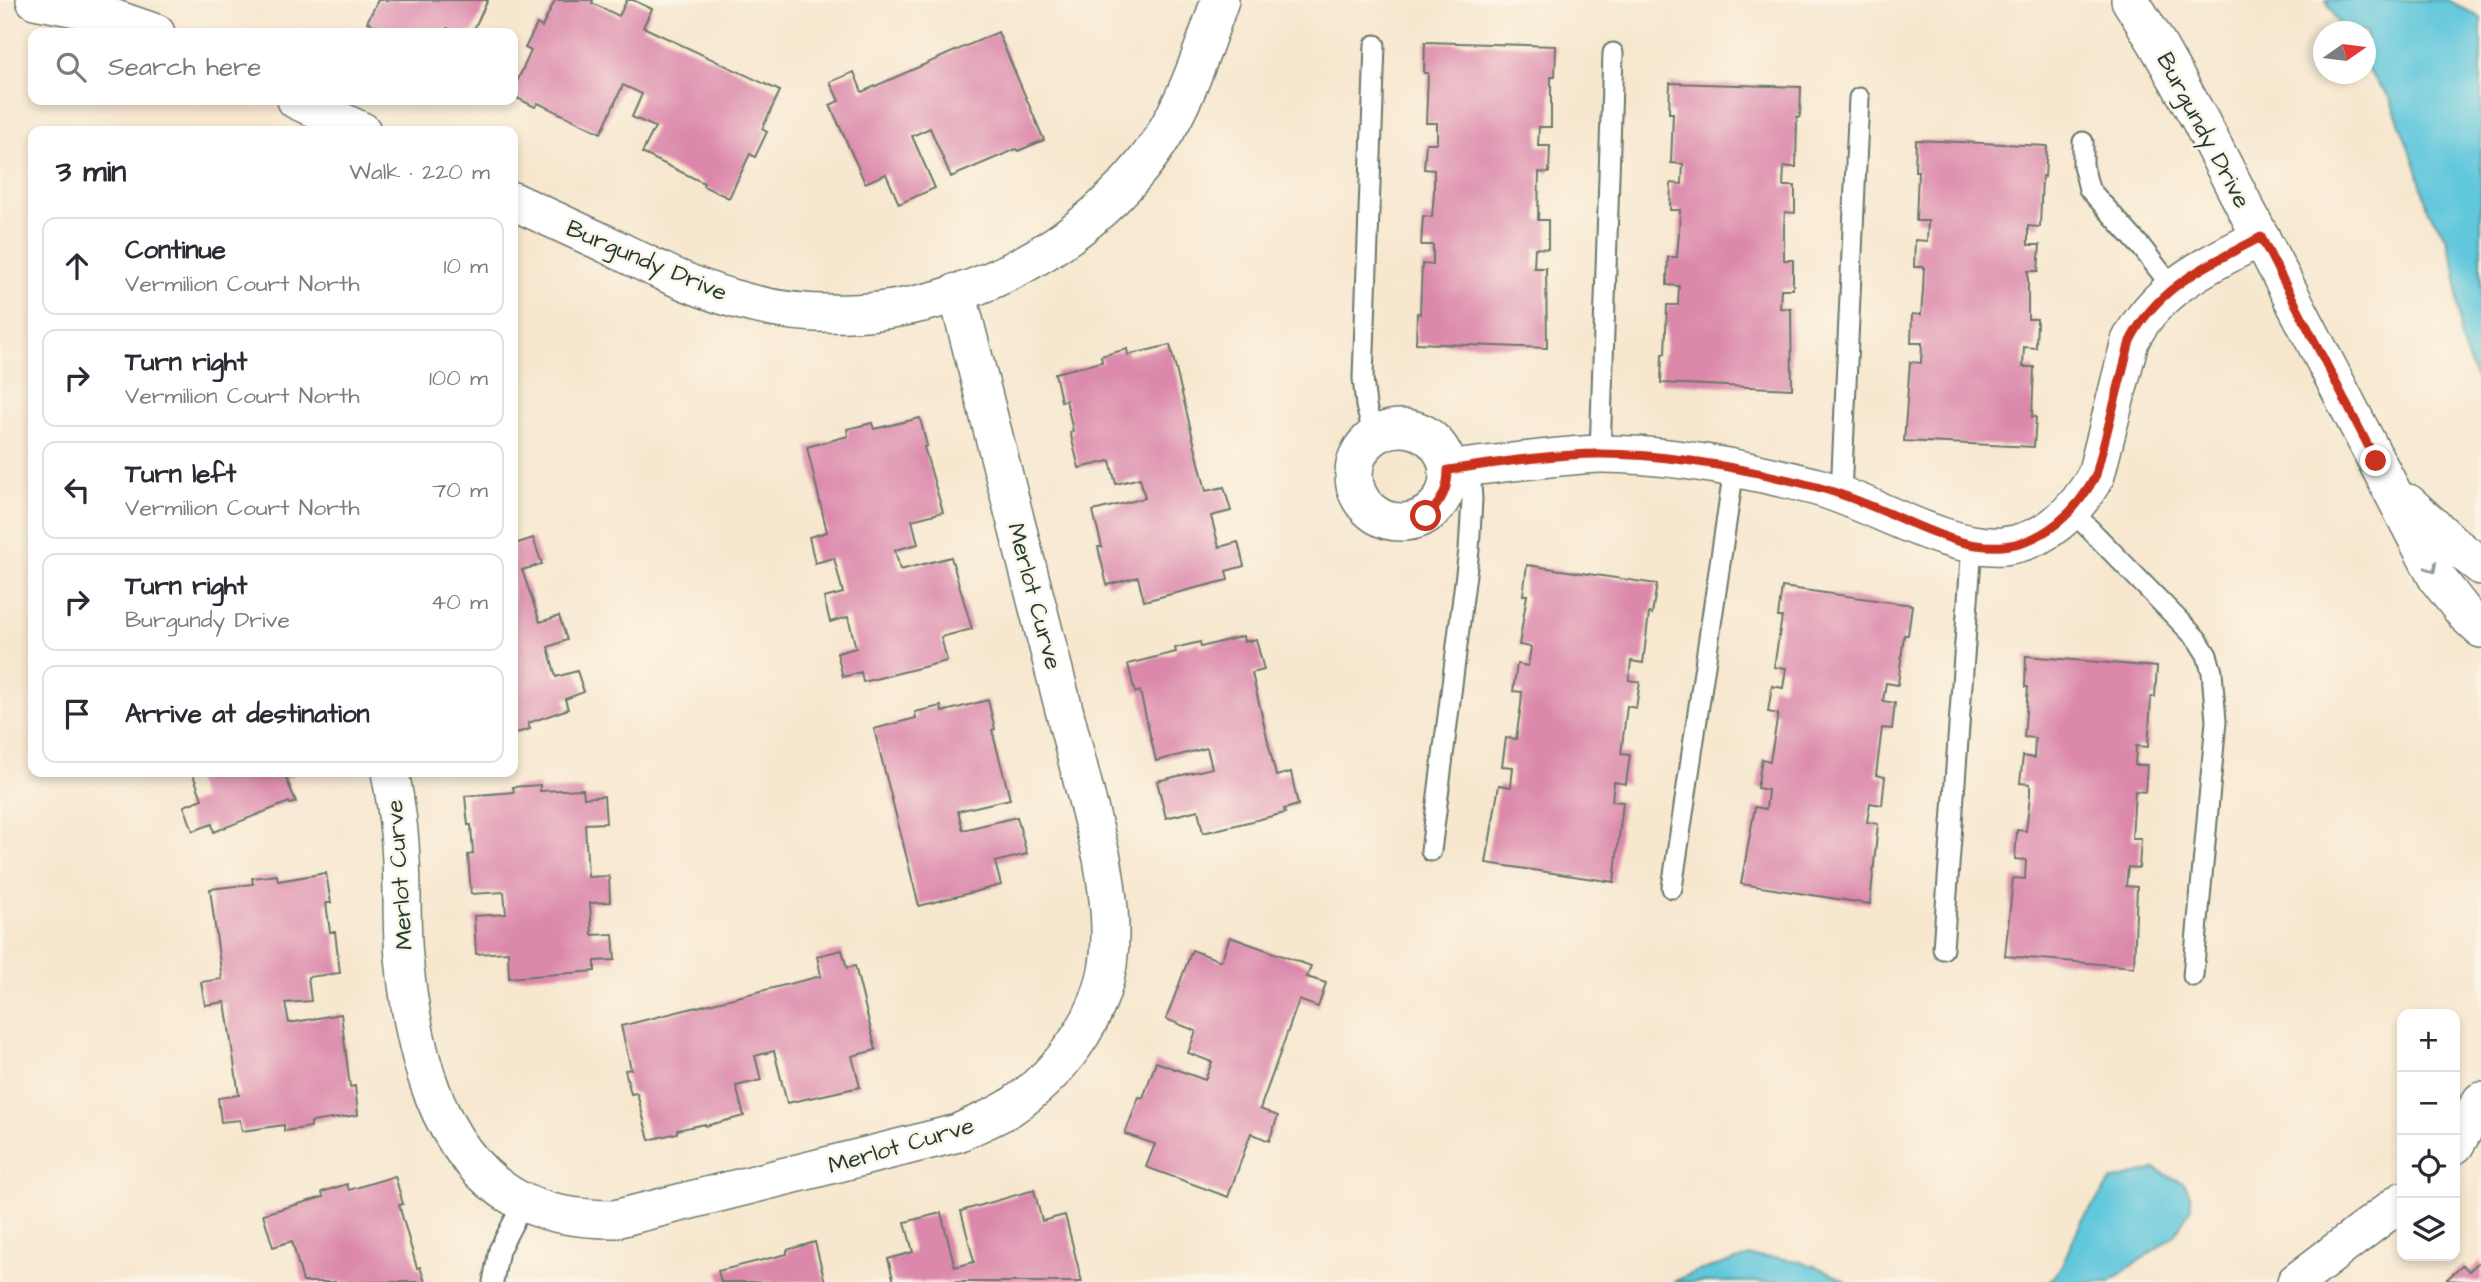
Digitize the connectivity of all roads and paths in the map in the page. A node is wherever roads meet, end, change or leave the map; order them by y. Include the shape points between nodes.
1 (35, 0) edge
2 (1220, 0) edge
3 (2130, 0) edge
4 (142, 28) edge
5 (1375, 45) dead end
6 (1613, 53) dead end
7 (1859, 98) dead end
8 (302, 105) edge
9 (325, 123) edge
10 (2083, 142) dead end
11 (518, 203) edge
12 (2261, 237) junction
13 (2172, 287) junction
14 (957, 292) junction
15 (1374, 437) junction
16 (1600, 454) junction
17 (1459, 468) junction
18 (1734, 469) junction
19 (2389, 485) junction
20 (1841, 494) junction
21 (2072, 511) junction
22 (1972, 545) junction
23 (2481, 566) edge
24 (2481, 629) edge
25 (391, 777) edge
26 (1431, 851) dead end
27 (1672, 888) dead end
28 (1942, 949) dead end
29 (2193, 976) dead end
30 (2481, 1101) edge
31 (2460, 1137) edge
32 (524, 1202) junction
33 (2397, 1204) edge
34 (493, 1282) edge
35 (2296, 1282) edge

1 - 4 street via 92,10
2 - 14 street, Burgundy Drive via 1171,122 1122,189 1054,248 1005,275
3 - 12 street, Burgundy Drive
5 - 15 lane via 1363,379
6 - 16 lane
7 - 20 lane
8 - 9 street
10 - 13 lane via 2089,190
11 - 14 street, Burgundy Drive via 665,273 761,305 821,314 863,313 921,305
12 - 13 street
12 - 19 street, Burgundy Drive
13 - 21 street via 2139,323 2130,341 2096,475
14 - 32 street, Merlot Curve via 1102,858 1109,903 1108,967 1088,1024 1033,1091 958,1133 615,1219 564,1215
15 - 17 street via 1403,428 1424,434
15 - 17 street via 1358,457 1354,479 1367,508 1385,520 1406,522 1426,516
16 - 17 street
16 - 18 street
17 - 26 lane via 1472,500 1469,550
18 - 20 street
18 - 27 lane
19 - 23 street, Burgundy Drive
19 -> 24 street, Burgundy Drive via 2437,578
20 - 22 street
21 - 22 street via 2038,536 2019,543
21 - 29 lane via 2197,639 2212,672 2216,721
22 - 28 lane
25 - 32 street, Merlot Curve via 398,816 404,956 412,1012 436,1104 472,1160
30 - 31 street
32 - 34 lane via 499,1250
33 - 35 street

